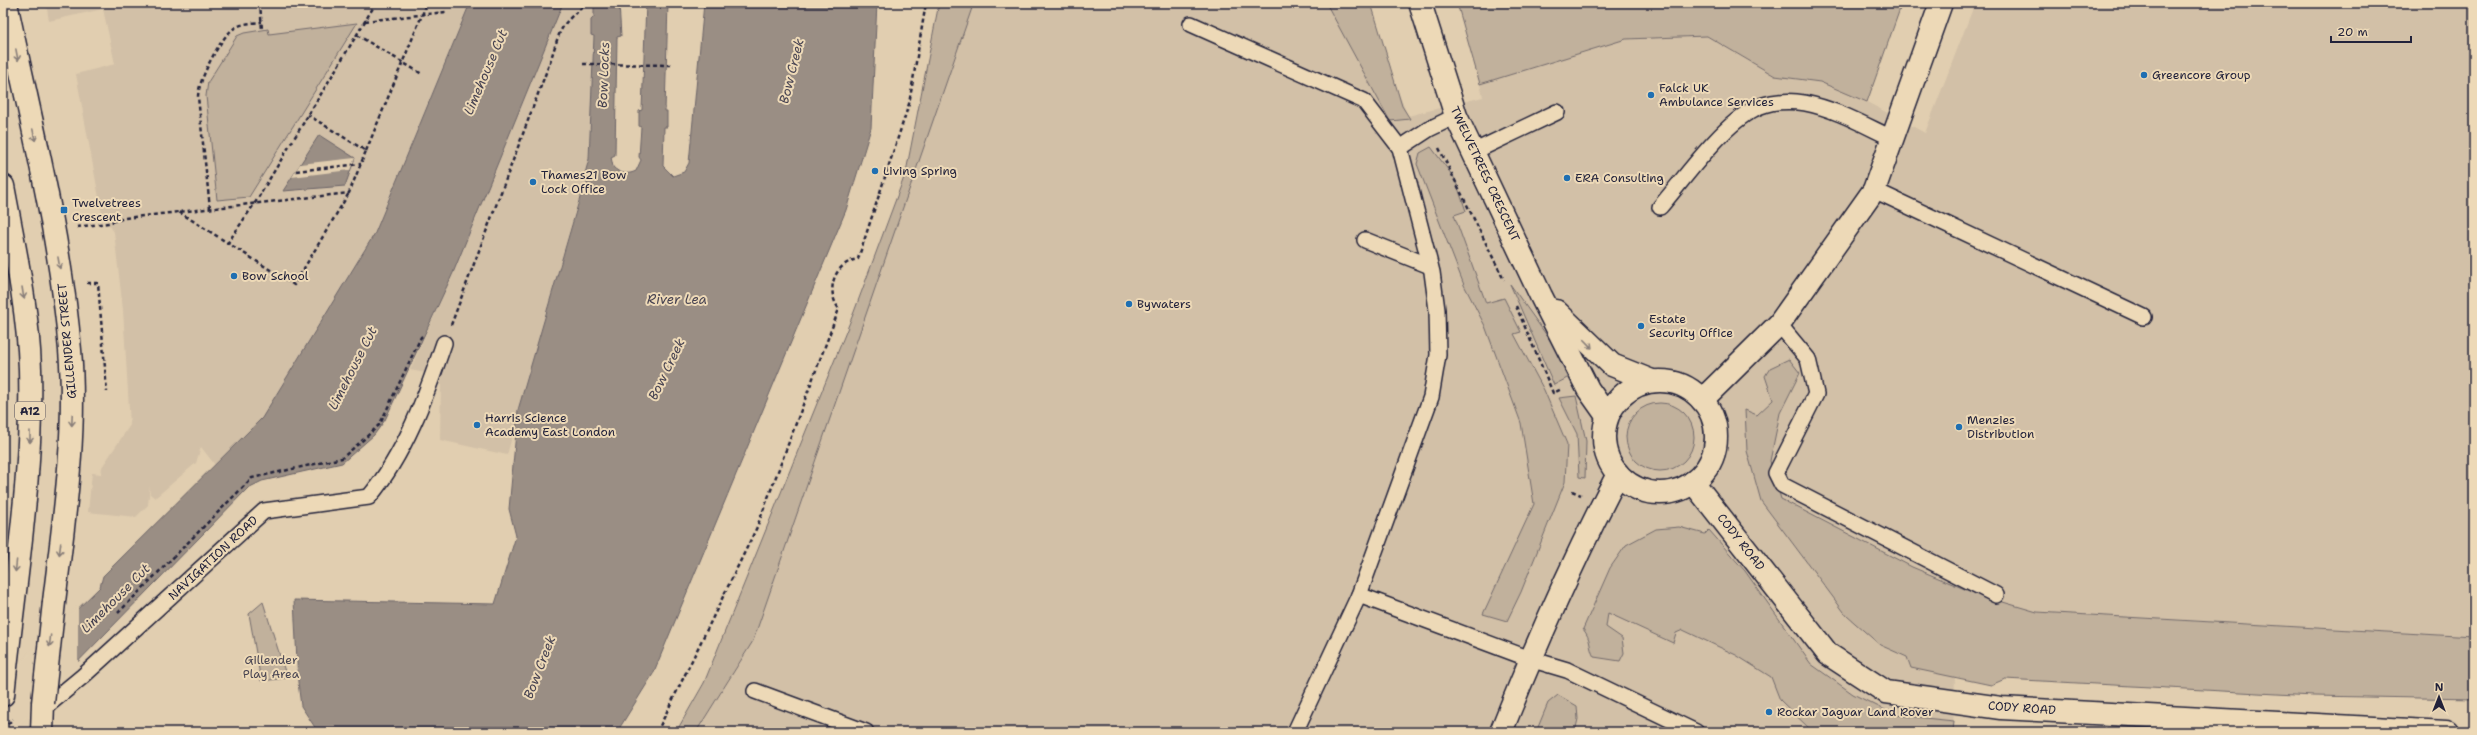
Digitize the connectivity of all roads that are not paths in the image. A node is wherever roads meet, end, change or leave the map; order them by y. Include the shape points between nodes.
1 (6, 3) edge
2 (1420, 3) edge
3 (1941, 3) edge
4 (1191, 24) dead end
5 (1557, 112) dead end
6 (1456, 116) junction
7 (1892, 138) junction
8 (1400, 148) junction
9 (1473, 152) junction
10 (3, 186) edge
11 (1874, 190) junction
12 (1660, 207) dead end
13 (1365, 240) dead end
14 (1430, 266) junction
15 (1541, 296) junction
16 (2144, 317) dead end
17 (1779, 324) junction
18 (444, 343) road end
19 (1652, 381) junction
20 (1702, 400) junction
21 (1607, 416) junction
22 (1618, 474) junction
23 (1693, 482) junction
24 (1996, 594) dead end
25 (1359, 595) junction
26 (1530, 659) junction
27 (756, 691) dead end
28 (3, 695) edge
29 (43, 706) junction
30 (2419, 731) edge
31 (42, 732) edge
32 (866, 732) edge
33 (1295, 732) edge
34 (1501, 732) edge
35 (1696, 732) edge
36 (2446, 732) edge

1 -> 29 main road, GILLENDER STREET, bridge via 50,211 61,273 70,351 72,408 68,479
2 - 6 main road, TWELVETREES CRESCENT
3 - 7 main road
4 - 8 lane via 1364,101
5 - 9 lane
6 - 8 lane via 1429,129
6 - 9 main road, TWELVETREES CRESCENT
7 - 11 main road
7 - 12 lane via 1833,111 1804,103 1772,103 1754,108 1726,129
8 - 14 lane
9 - 15 main road, TWELVETREES CRESCENT
10 -> 28 main road, A12 via 23,296 30,368 30,443
11 - 16 lane
11 - 17 main road
13 - 14 lane
14 - 25 lane via 1438,310 1438,355 1431,397
15 -> 19 main road, TWELVETREES CRESCENT via 1600,356 1617,368
15 - 21 main road, TWELVETREES CRESCENT via 1588,388
17 - 20 main road
17 - 24 lane via 1808,359 1816,394 1776,473 1782,485
18 - 29 lane, NAVIGATION ROAD via 425,394 387,475 369,497 264,511 83,676
19 - 20 main road via 1680,384
19 - 21 main road via 1625,392
20 - 23 main road via 1712,416 1716,433 1715,446 1706,469
21 - 22 main road via 1603,437 1607,457
22 - 23 main road via 1634,487 1654,493 1675,491
22 - 26 main road via 1577,551
23 - 30 main road, CODY ROAD via 1828,654 1886,692 2001,708
25 - 26 lane
25 - 33 lane
26 - 34 main road
26 - 35 lane via 1566,670
27 - 32 lane
29 - 31 main road, GILLENDER STREET
30 - 36 main road, CODY ROAD

